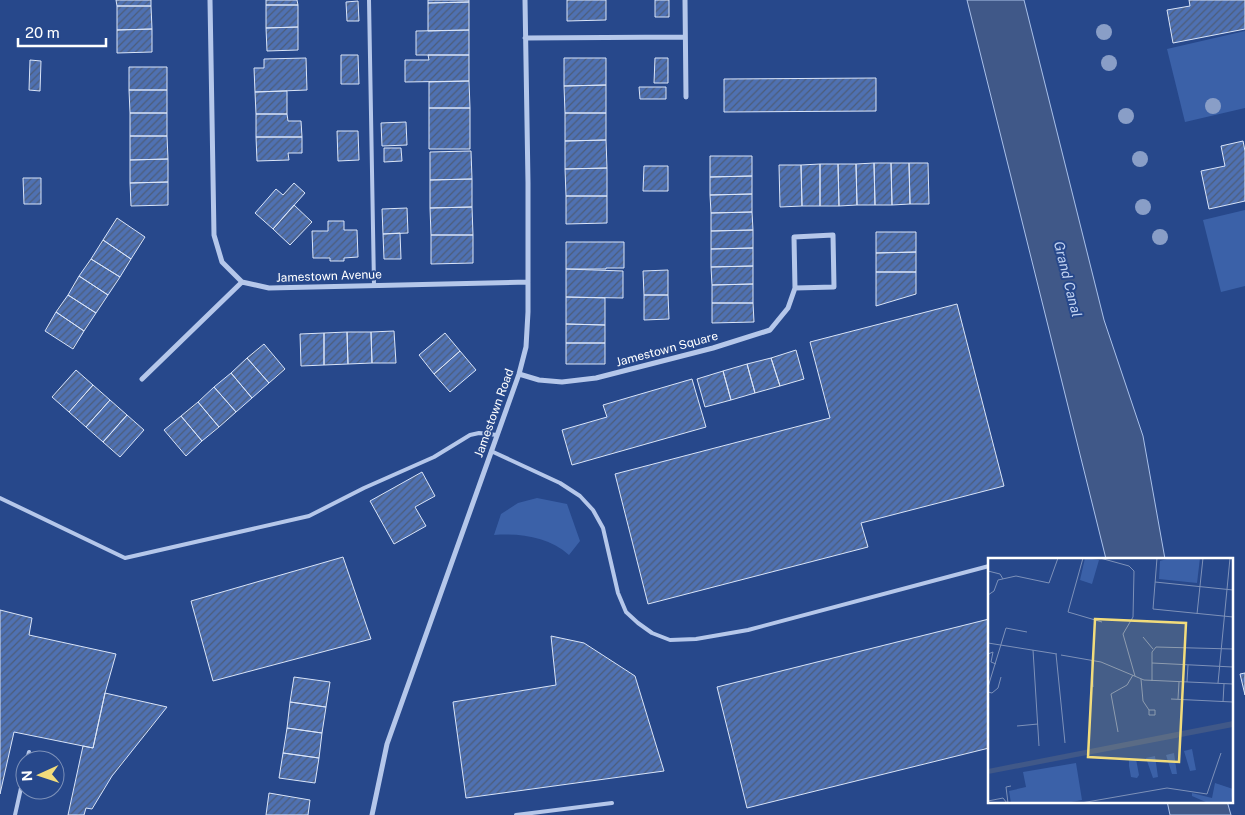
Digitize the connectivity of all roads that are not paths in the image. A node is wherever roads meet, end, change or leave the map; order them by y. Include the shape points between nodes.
1 (210, 0) edge
2 (369, 0) edge
3 (525, 0) edge
4 (685, 0) edge
5 (685, 37) junction
6 (525, 38) junction
7 (686, 97) dead end
8 (242, 282) junction
9 (528, 282) junction
10 (374, 285) junction
11 (795, 288) junction
12 (519, 374) junction
13 (142, 379) dead end
14 (497, 435) junction
15 (491, 451) junction
16 (0, 498) edge
17 (988, 566) edge
18 (18, 800) edge
19 (612, 803) dead end
20 (15, 815) edge
21 (372, 815) edge
22 (516, 815) edge

1 - 8 street via 214,235 222,262
2 - 10 lane
3 - 6 street, Jamestown Road
4 - 5 street
5 - 6 street
5 - 7 street
6 - 9 street, Jamestown Road
8 - 10 street, Jamestown Avenue via 269,288
8 - 13 street
9 - 10 street, Jamestown Avenue
9 - 12 street, Jamestown Road via 526,347
11 - 11 street, Jamestown Square via 794,237 833,236 834,287
11 - 12 street, Jamestown Square via 788,308 770,330 713,348 596,378 562,382
12 - 14 street, Jamestown Road
14 - 15 street, Jamestown Road
14 - 16 lane via 470,435 434,457 309,516 124,558
15 - 17 lane via 580,496 603,528 618,593 626,612 638,624 670,640 748,630
15 - 21 street, Jamestown Road via 387,744
18 - 20 lane
19 - 22 lane

